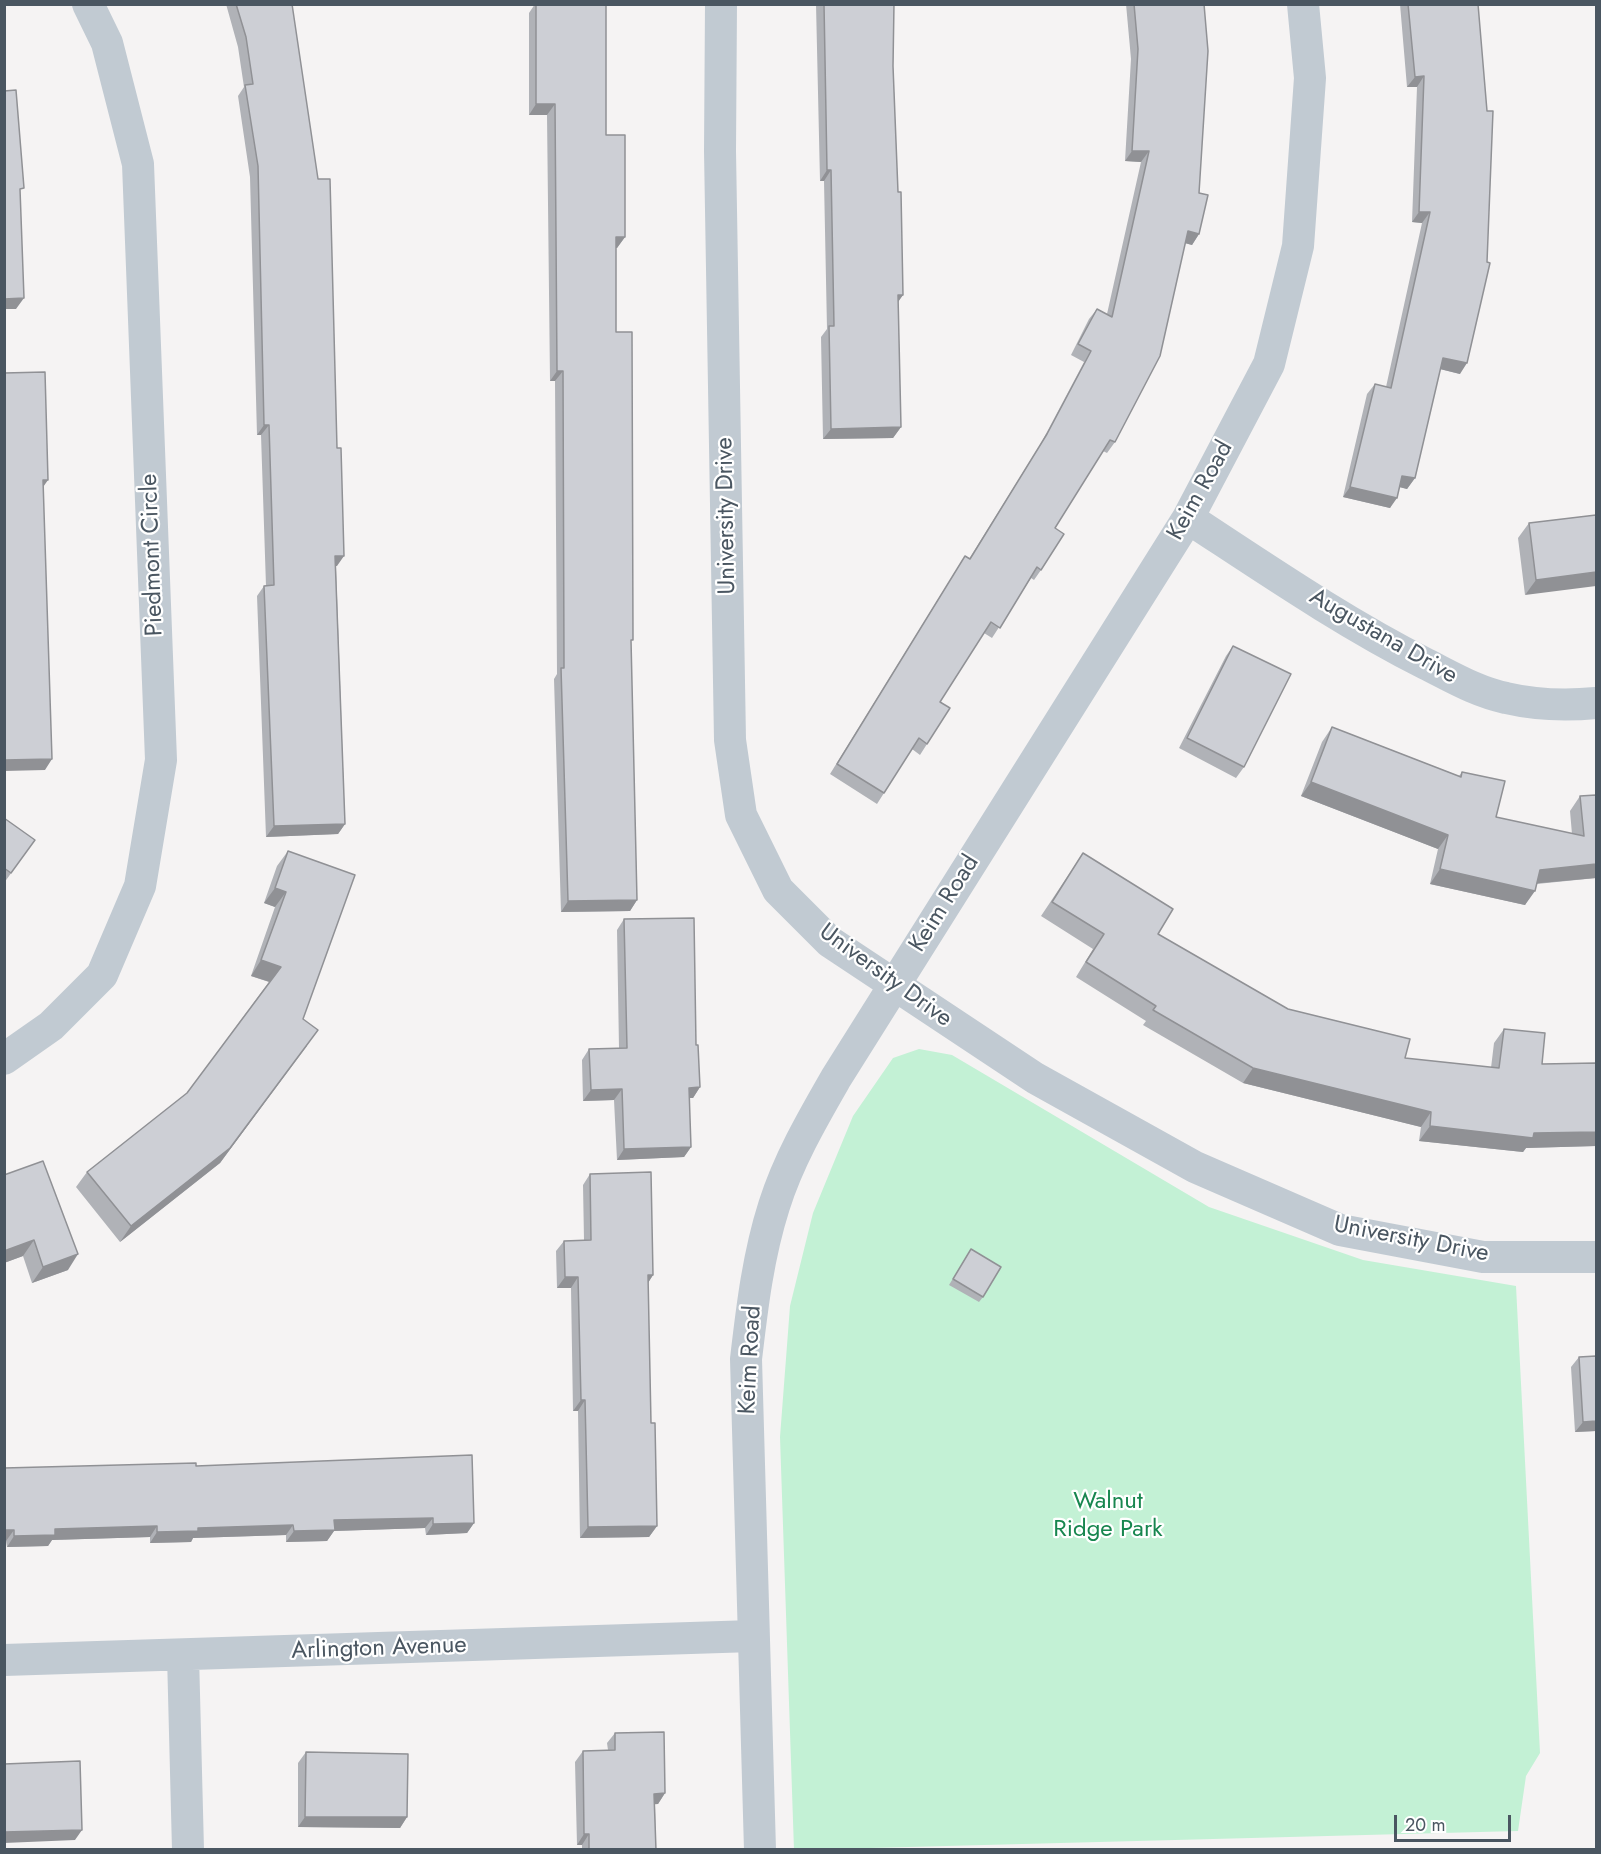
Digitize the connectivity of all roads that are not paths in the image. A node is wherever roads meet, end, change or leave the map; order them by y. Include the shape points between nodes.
1 (88, 4) edge
2 (722, 4) edge
3 (1303, 4) edge
4 (1188, 518) junction
5 (1596, 703) edge
6 (894, 986) junction
7 (4, 1059) edge
8 (1596, 1257) edge
9 (753, 1636) junction
10 (183, 1655) junction
11 (4, 1660) edge
12 (188, 1850) edge
13 (760, 1850) edge

1 - 7 street, Piedmont Circle via 107,43 138,164 161,760 140,886 102,975 51,1026
2 - 6 street, University Drive via 720,151 729,740 741,815 778,890 830,942
3 - 4 street, Keim Road via 1310,78 1298,246 1269,364
4 - 5 street, Augustana Drive via 1375,638 1473,688 1534,703
4 - 6 street, Keim Road
6 - 8 street, University Drive via 1035,1078 1195,1167 1340,1230 1483,1257
6 - 9 street, Keim Road via 812,1121 774,1205 756,1280 746,1359
9 - 10 street, Arlington Avenue
9 - 13 street, Keim Road
10 - 11 street, Arlington Avenue
10 - 12 street

